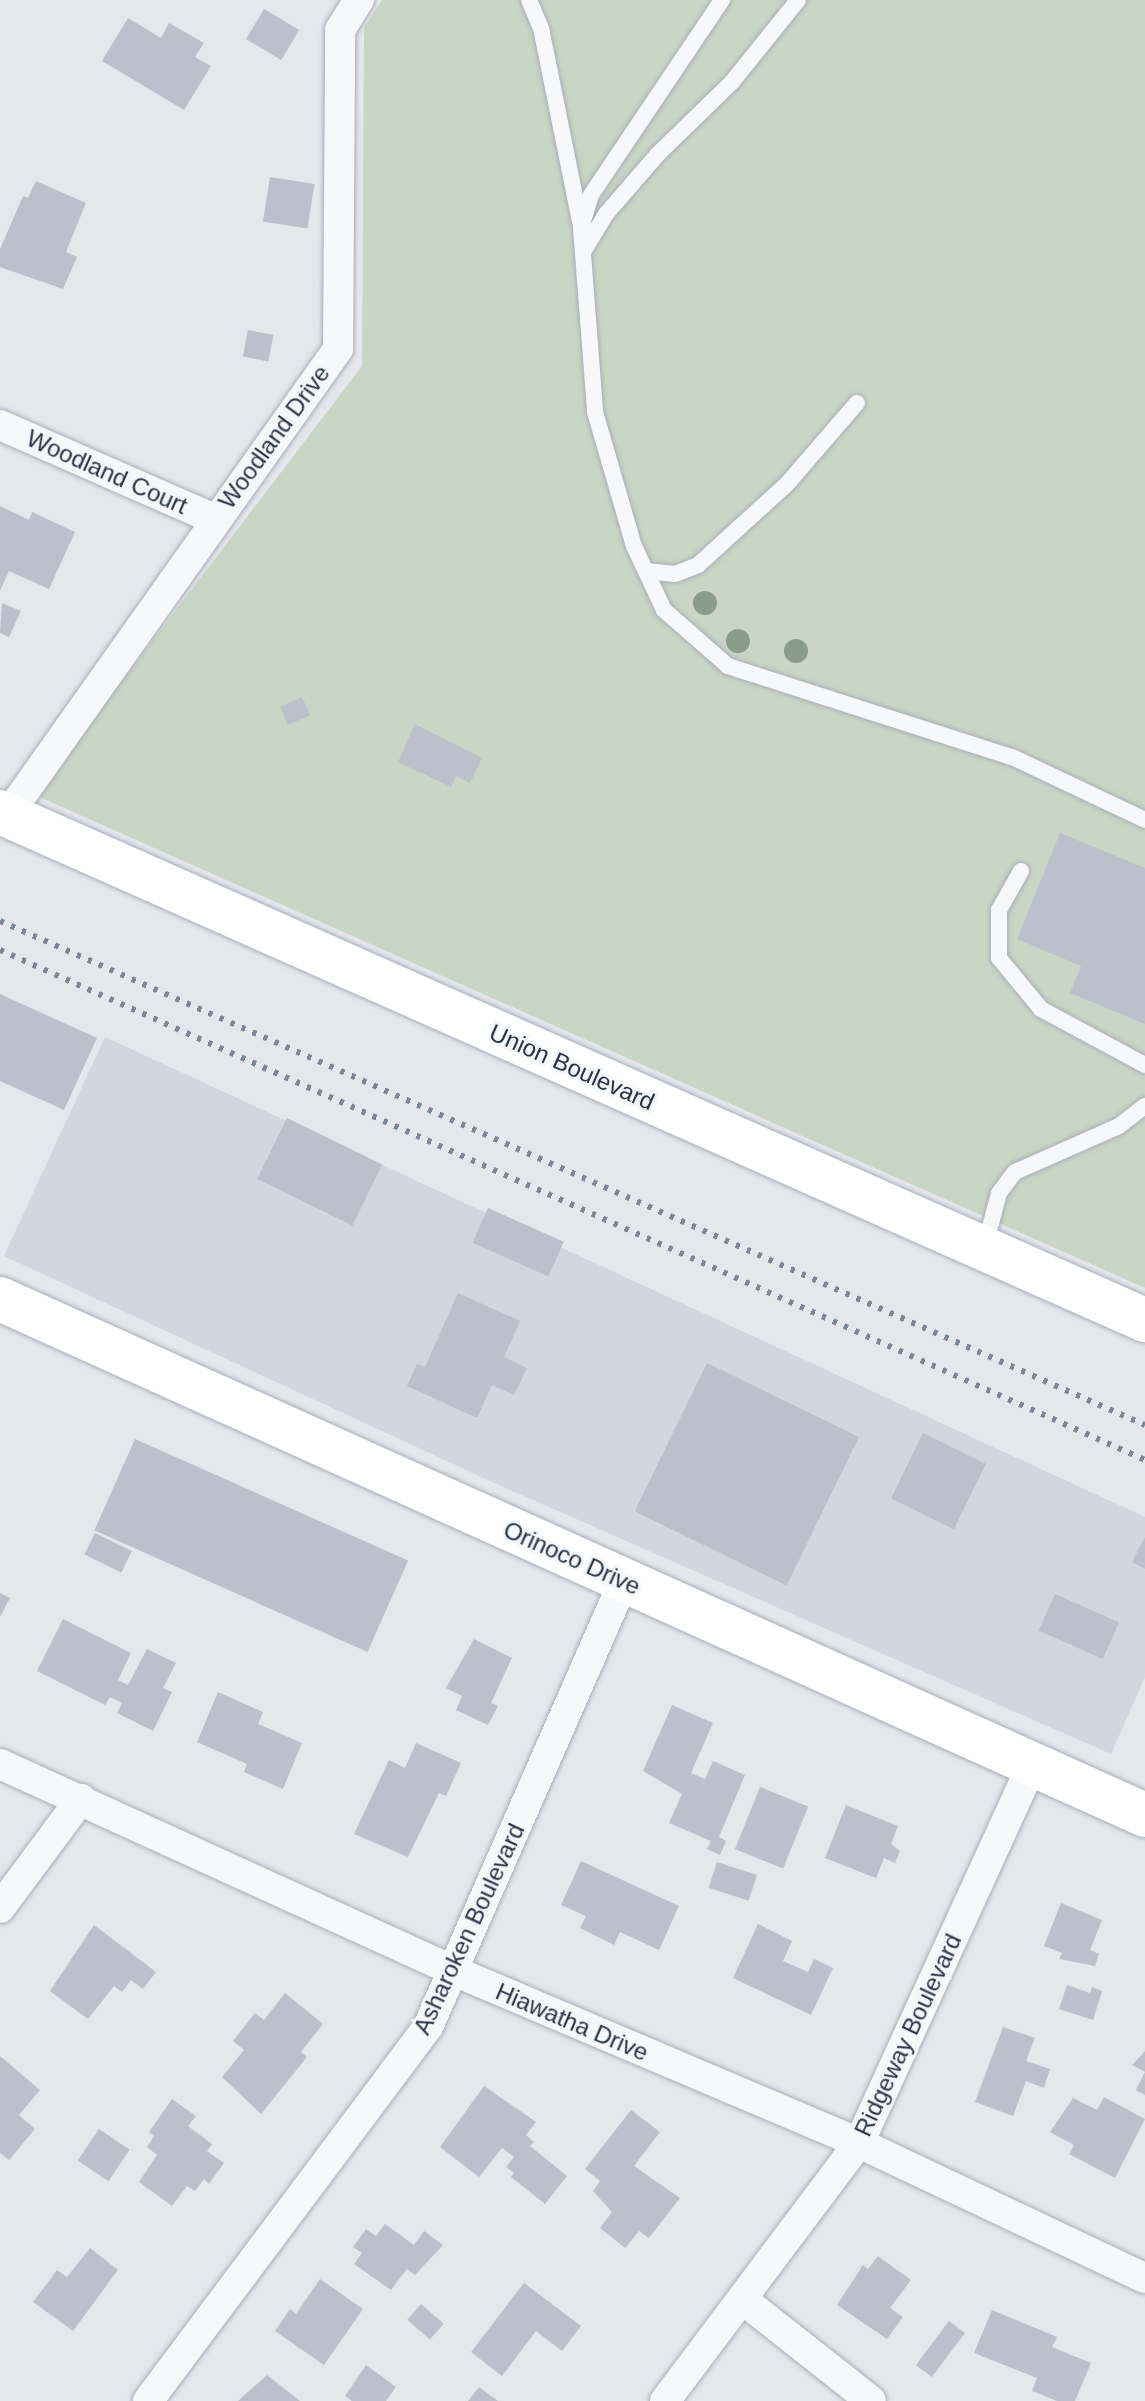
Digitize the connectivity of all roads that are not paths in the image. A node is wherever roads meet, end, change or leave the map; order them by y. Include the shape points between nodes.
1 (359, 0) edge
2 (529, 0) edge
3 (722, 0) edge
4 (798, 0) edge
5 (581, 228) junction
6 (583, 252) junction
7 (857, 403) dead end
8 (0, 425) edge
9 (214, 519) junction
10 (646, 571) junction
11 (3, 814) edge
12 (1145, 820) edge
13 (1021, 871) dead end
14 (1145, 1065) edge
15 (1145, 1106) edge
16 (985, 1246) junction
17 (0, 1299) edge
18 (1145, 1320) edge
19 (624, 1581) junction
20 (0, 1764) edge
21 (1032, 1765) junction
22 (81, 1799) junction
23 (1145, 1815) edge
24 (0, 1908) edge
25 (454, 1971) junction
26 (859, 2143) junction
27 (1145, 2278) edge
28 (742, 2299) junction
29 (148, 2401) edge
30 (665, 2401) edge
31 (871, 2401) edge

1 - 9 street, Woodland Drive via 340,30 338,349
2 - 5 lane via 541,28
3 - 5 lane via 591,195
4 - 6 lane via 732,82 606,214
5 - 6 lane
6 - 10 lane via 595,412
7 - 10 lane via 787,484 698,565 675,574
8 - 9 street, Woodland Court
9 - 11 street, Woodland Drive
10 - 12 lane via 664,610 728,666 1012,757
11 - 16 street, Union Boulevard via 554,1061
13 - 14 lane via 999,910 999,958 1041,1009
15 - 16 lane via 1119,1126 1015,1172 999,1193
16 - 18 street, Union Boulevard
17 - 19 street, Orinoco Drive
19 - 21 street, Orinoco Drive
19 - 25 street, Asharoken Boulevard
20 - 22 street, Hiawatha Drive
21 - 23 street, Orinoco Drive
21 - 26 street, Ridgeway Boulevard
22 - 24 street
22 - 25 street, Hiawatha Drive
25 - 26 street, Hiawatha Drive
25 - 29 street, Asharoken Boulevard via 428,2027
26 - 27 street, Hiawatha Drive
26 - 28 street, Ridgeway Boulevard
28 - 30 street, Ridgeway Boulevard
28 - 31 street

